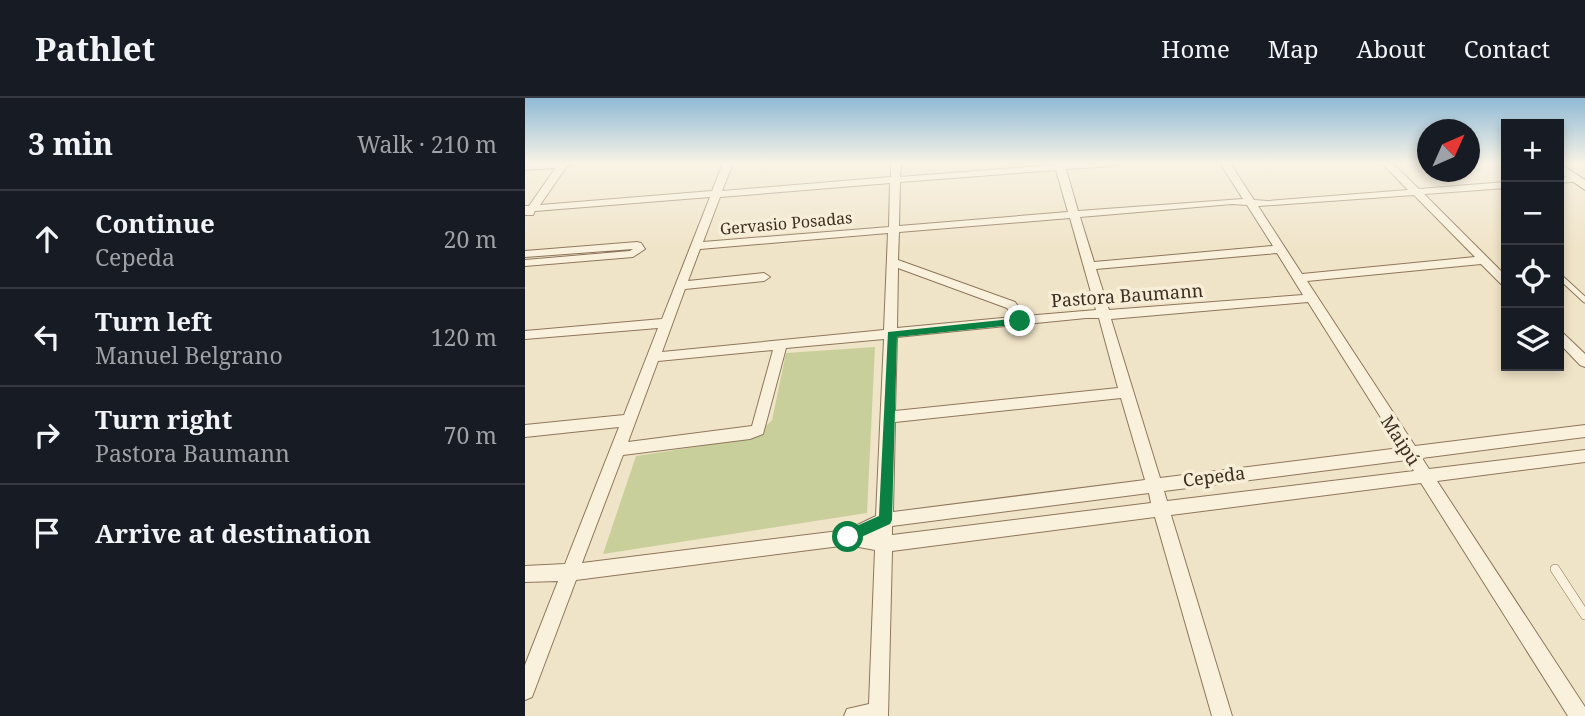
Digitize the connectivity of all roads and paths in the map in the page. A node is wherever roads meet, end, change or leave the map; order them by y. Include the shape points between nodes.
1 (542, 192) edge
2 (731, 192) edge
3 (895, 192) edge
4 (1068, 192) edge
5 (1243, 192) edge
6 (1417, 192) joint
7 (716, 193) junction
8 (1250, 203) junction
9 (529, 209) edge
10 (1075, 215) junction
11 (525, 219) edge
12 (894, 230) junction
13 (696, 246) junction
14 (1279, 249) junction
15 (525, 254) edge
16 (1485, 260) junction
17 (892, 262) junction
18 (525, 263) edge
19 (1090, 266) junction
20 (1501, 275) edge
21 (765, 277) dead end
22 (1297, 278) junction
23 (1564, 281) edge
24 (681, 286) junction
25 (1310, 298) junction
26 (1585, 300) edge
27 (1104, 314) junction
28 (1020, 321) junction
29 (667, 323) junction
30 (892, 334) junction
31 (525, 335) edge
32 (1564, 341) edge
33 (780, 346) junction
34 (654, 357) junction
35 (1585, 362) edge
36 (1127, 392) junction
37 (890, 417) junction
38 (628, 420) junction
39 (525, 431) edge
40 (1585, 431) edge
41 (619, 449) junction
42 (1409, 452) junction
43 (1585, 456) edge
44 (1426, 477) junction
45 (1154, 484) junction
46 (1162, 509) junction
47 (885, 520) junction
48 (848, 537) junction
49 (884, 544) junction
50 (1555, 569) dead end
51 (570, 571) junction
52 (525, 574) edge
53 (1585, 615) edge
54 (525, 690) edge
55 (878, 714) edge
56 (854, 716) edge
57 (1222, 716) edge
58 (1579, 716) edge

1 - 9 street
2 - 7 street
3 - 12 street
4 - 10 street
5 - 8 street, Maipú
6 - 8 street, Gervasio Posadas
6 - 16 street
7 - 9 street
7 - 13 street
8 - 10 street, Gervasio Posadas
8 - 14 street, Maipú
9 - 11 street
10 - 12 street, Gervasio Posadas
10 - 19 street
12 - 13 street, Gervasio Posadas
12 - 17 street
13 - 24 street
14 - 19 street
14 - 22 street, Maipú
15 - 18 street via 636,245 641,249 633,254
16 - 20 street
16 - 22 street
17 - 28 street via 1011,305
17 - 30 street
19 - 27 street
21 - 24 street
22 - 25 street, Maipú
23 - 26 lane
24 - 29 street
25 - 27 street, Pastora Baumann
25 - 42 street, Maipú
27 - 28 street, Pastora Baumann
27 - 36 street
28 - 30 street, Pastora Baumann
29 - 31 street
29 - 34 street
30 - 33 street, Pastora Baumann
30 - 37 street
32 - 35 street
33 - 34 street, Pastora Baumann
33 - 41 street via 758,430
34 - 38 street
36 - 37 street
36 - 45 street
37 - 47 street
38 - 39 street
38 - 41 street
40 - 42 street, Cepeda
41 - 51 street
42 - 44 street, Maipú
42 - 45 street, Cepeda
43 - 44 street, Cepeda
44 - 46 street, Cepeda
44 - 58 street, Maipú
45 - 46 street
45 - 47 street, Cepeda
46 - 49 street, Cepeda
46 - 57 street
47 - 48 street, Cepeda
47 - 49 street
48 - 49 street, Cepeda
48 - 51 street, Cepeda
49 - 55 street
50 - 53 lane
51 - 52 street, Cepeda
51 - 54 street
55 - 56 street

